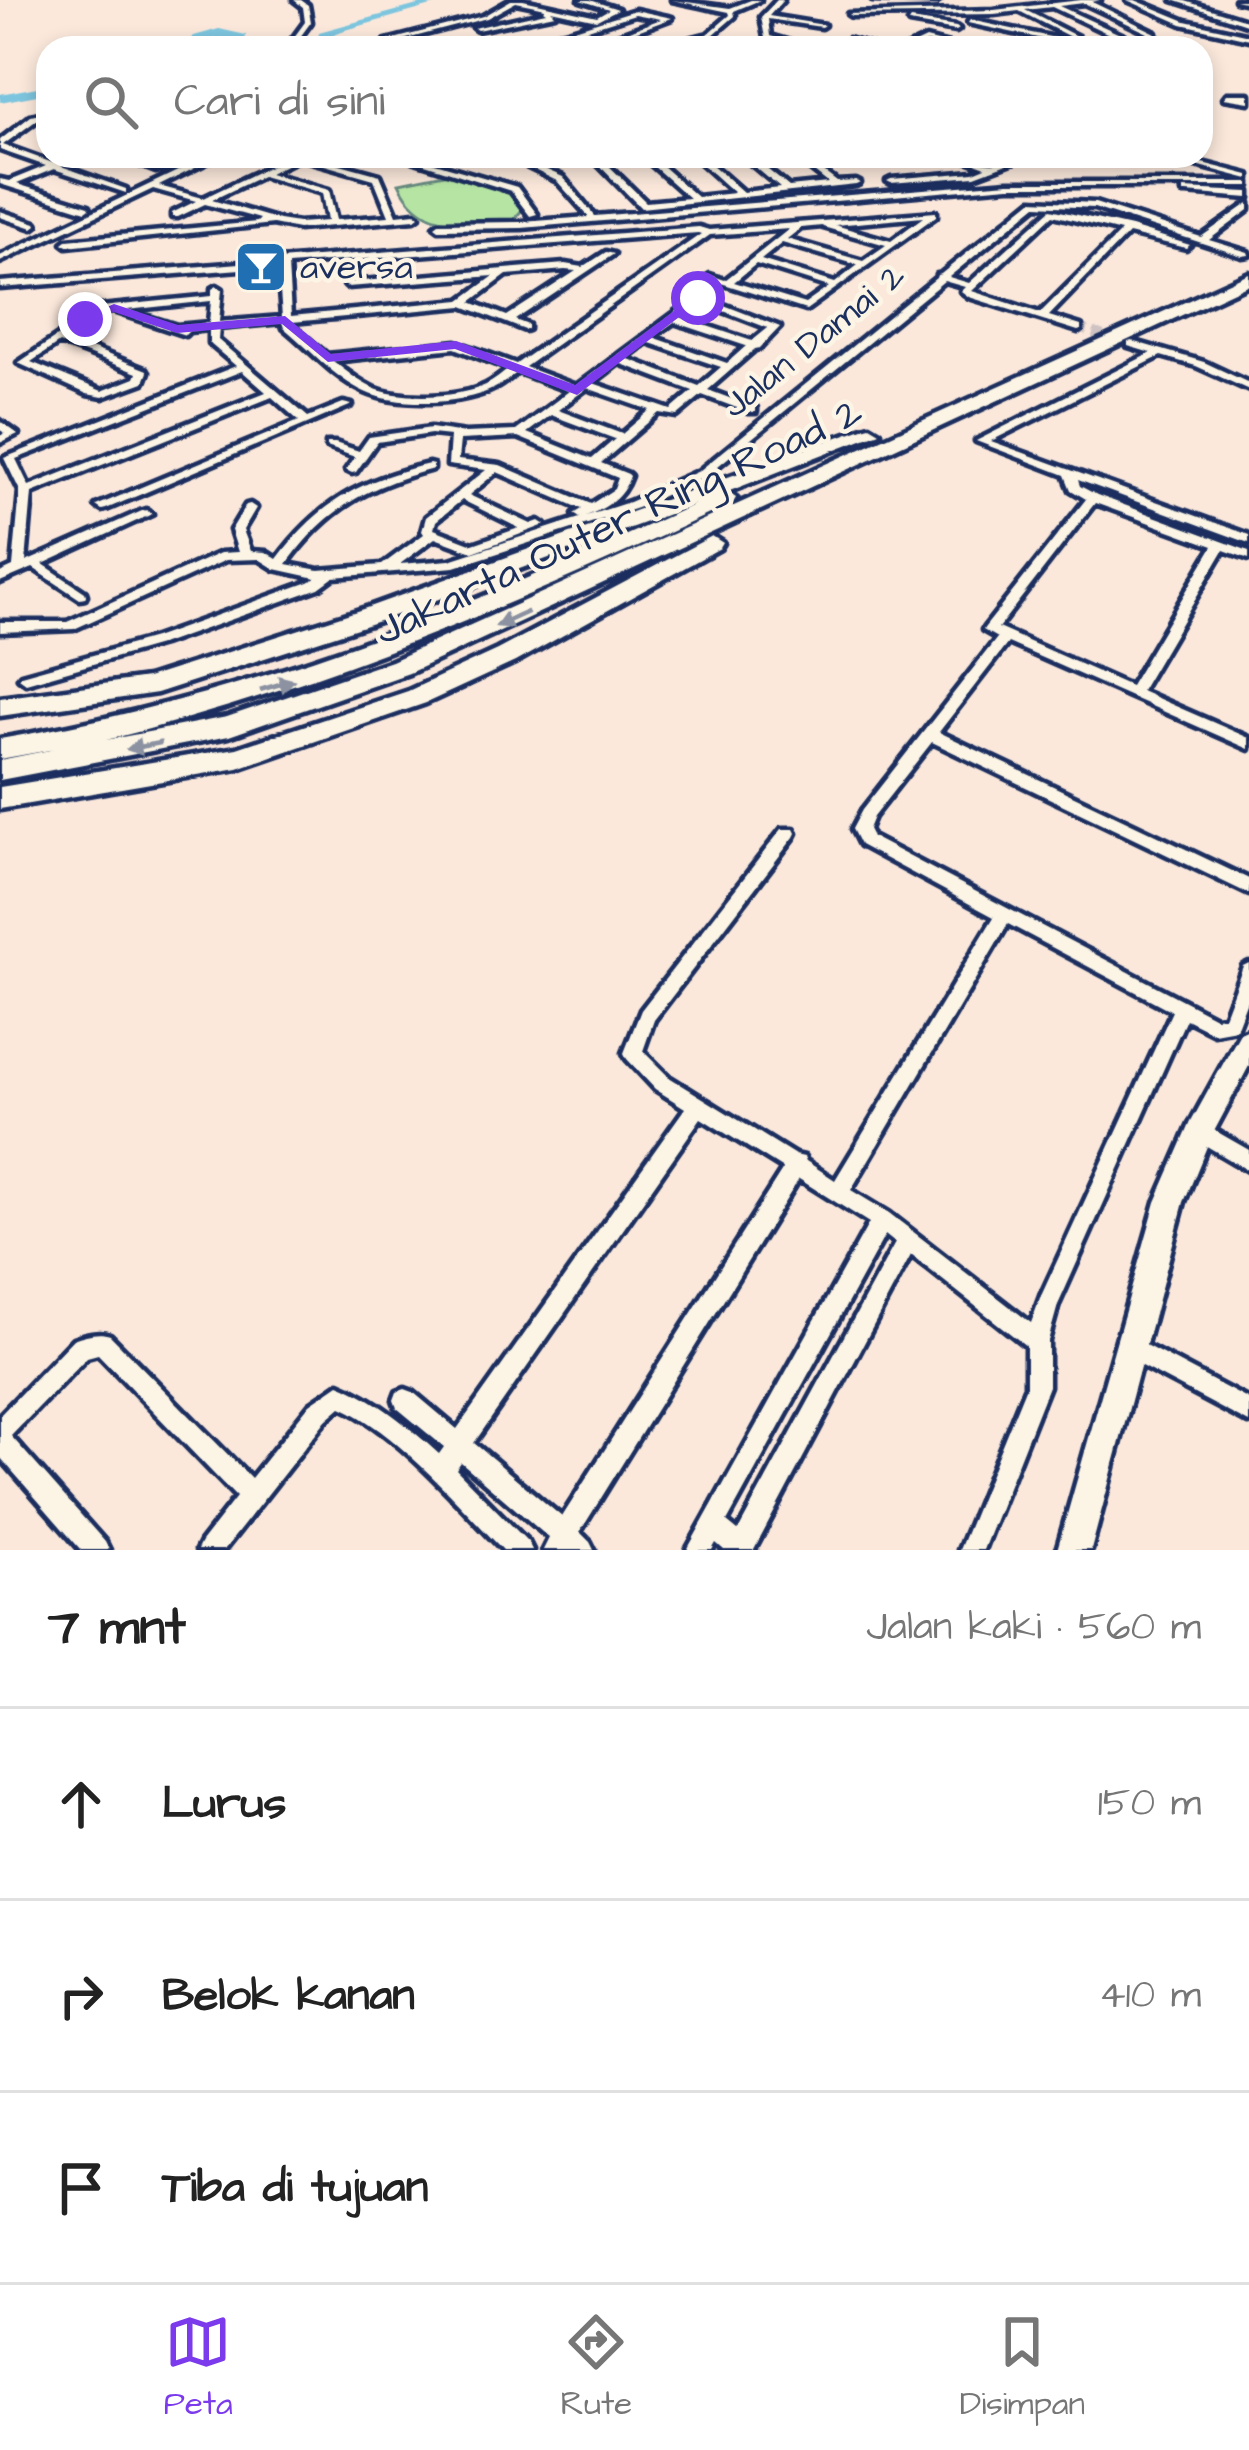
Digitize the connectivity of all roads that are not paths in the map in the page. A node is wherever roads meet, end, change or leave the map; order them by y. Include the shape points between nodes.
1 (297, 0) edge
2 (515, 0) edge
3 (583, 0) edge
4 (675, 0) edge
5 (759, 0) edge
6 (874, 0) edge
7 (937, 0) edge
8 (1097, 0) edge
9 (1130, 0) edge
10 (1176, 0) edge
11 (1238, 0) edge
12 (742, 1) edge
13 (779, 1) edge
14 (998, 1) edge
15 (1249, 1) edge
16 (1085, 2) edge
17 (1053, 6) junction
18 (499, 10) junction
19 (546, 10) dead end
20 (1018, 10) junction
21 (1201, 10) junction
22 (1227, 10) junction
23 (725, 11) junction
24 (1005, 11) junction
25 (994, 12) junction
26 (1245, 12) dead end
27 (975, 13) junction
28 (851, 14) dead end
29 (934, 14) junction
30 (885, 15) junction
31 (485, 16) junction
32 (764, 17) junction
33 (597, 18) junction
34 (535, 19) junction
35 (1042, 21) junction
36 (1230, 21) junction
37 (970, 22) junction
38 (921, 23) junction
39 (1249, 23) edge
40 (821, 25) dead end
41 (452, 27) junction
42 (1056, 28) junction
43 (476, 30) junction
44 (908, 33) dead end
45 (298, 36) edge
46 (425, 36) edge
47 (480, 36) edge
48 (526, 36) edge
49 (553, 36) edge
50 (619, 36) edge
51 (706, 36) edge
52 (767, 36) edge
53 (927, 36) edge
54 (1034, 36) edge
55 (1046, 36) edge
56 (1072, 36) edge
57 (1112, 36) edge
58 (1148, 36) edge
59 (1249, 37) edge
60 (36, 120) edge
61 (26, 125) junction
62 (36, 128) edge
63 (0, 145) edge
64 (36, 160) edge
65 (47, 168) edge
66 (58, 168) edge
67 (142, 168) edge
68 (189, 168) edge
69 (272, 168) edge
70 (344, 168) edge
71 (443, 168) edge
72 (536, 168) edge
73 (607, 168) edge
74 (659, 168) edge
75 (711, 168) edge
76 (761, 168) edge
77 (813, 168) edge
78 (991, 168) edge
79 (1205, 168) edge
80 (261, 173) junction
81 (1057, 179) junction
82 (163, 180) junction
83 (1249, 181) edge
84 (3, 184) edge
85 (1172, 184) junction
86 (835, 185) junction
87 (786, 189) junction
88 (123, 191) dead end
89 (739, 193) junction
90 (192, 194) junction
91 (1249, 195) edge
92 (208, 199) junction
93 (694, 199) junction
94 (1069, 200) junction
95 (644, 205) junction
96 (1249, 206) edge
97 (86, 208) dead end
98 (0, 214) edge
99 (533, 214) dead end
100 (175, 215) dead end
101 (415, 217) dead end
102 (394, 218) junction
103 (267, 221) junction
104 (332, 223) junction
105 (817, 223) junction
106 (32, 225) dead end
107 (799, 225) junction
108 (439, 226) dead end
109 (1128, 230) junction
110 (678, 231) junction
111 (708, 233) junction
112 (780, 240) junction
113 (1202, 240) junction
114 (698, 242) junction
115 (67, 243) dead end
116 (892, 244) junction
117 (1215, 244) junction
118 (609, 254) dead end
119 (1247, 258) edge
120 (0, 259) edge
121 (754, 261) junction
122 (863, 264) junction
123 (283, 265) junction
124 (584, 270) junction
125 (505, 272) junction
126 (940, 277) junction
127 (1249, 278) edge
128 (727, 283) junction
129 (0, 285) edge
130 (836, 286) junction
131 (971, 286) junction
132 (698, 298) junction
133 (470, 306) junction
134 (114, 308) junction
135 (352, 316) junction
136 (1042, 317) junction
137 (673, 318) junction
138 (508, 320) junction
139 (286, 323) junction
140 (525, 327) dead end
141 (1078, 328) tunnel mouth
142 (213, 332) junction
143 (646, 338) junction
144 (58, 339) junction
145 (1132, 344) tunnel mouth
146 (755, 346) junction
147 (1159, 353) junction
148 (328, 358) junction
149 (618, 359) junction
150 (244, 367) junction
151 (730, 367) junction
152 (517, 369) junction
153 (581, 387) junction
154 (1249, 388) edge
155 (702, 391) junction
156 (274, 393) junction
157 (347, 405) dead end
158 (752, 410) dead end
159 (550, 411) junction
160 (655, 411) junction
161 (307, 422) junction
162 (0, 424) edge
163 (460, 434) junction
164 (519, 434) junction
165 (623, 438) junction
166 (877, 438) junction
167 (0, 440) edge
168 (331, 446) dead end
169 (360, 455) junction
170 (593, 464) junction
171 (429, 466) dead end
172 (496, 467) junction
173 (352, 470) dead end
174 (1070, 474) junction
175 (24, 485) junction
176 (0, 486) edge
177 (128, 495) junction
178 (460, 495) junction
179 (1093, 498) junction
180 (250, 508) dead end
181 (592, 509) junction
182 (1147, 510) junction
183 (530, 528) junction
184 (104, 532) junction
185 (434, 533) junction
186 (1249, 539) edge
187 (1221, 544) junction
188 (245, 553) junction
189 (1249, 554) edge
190 (35, 564) junction
191 (19, 566) junction
192 (279, 566) junction
193 (387, 567) dead end
194 (330, 574) junction
195 (0, 578) edge
196 (80, 595) dead end
197 (0, 627) edge
198 (1003, 640) junction
199 (26, 677) dead end
200 (1132, 693) junction
201 (0, 707) edge
202 (931, 735) junction
203 (1249, 744) edge
204 (0, 749) edge
205 (0, 770) edge
206 (0, 798) edge
207 (788, 832) dead end
208 (1249, 887) edge
209 (1004, 915) junction
210 (1249, 971) edge
211 (1182, 1008) junction
212 (1249, 1041) edge
213 (699, 1103) junction
214 (1200, 1131) junction
215 (1249, 1161) edge
216 (797, 1164) junction
217 (839, 1192) junction
218 (882, 1220) junction
219 (908, 1240) junction
220 (1037, 1341) junction
221 (1132, 1349) junction
222 (405, 1400) dead end
223 (1249, 1412) edge
224 (0, 1435) edge
225 (459, 1445) junction
226 (440, 1472) junction
227 (251, 1495) junction
228 (713, 1526) junction
229 (567, 1545) edge
230 (97, 1550) edge
231 (209, 1550) edge
232 (518, 1550) edge
233 (700, 1550) edge
234 (741, 1550) edge
235 (971, 1550) edge
236 (1074, 1550) edge

1 - 45 street via 308,22
2 - 18 street
2 - 33 street
3 - 33 street via 615,9
4 - 23 street
5 - 13 street
5 - 23 street
6 - 7 street
8 - 16 street
9 - 59 street
10 - 21 street
11 - 15 street
12 - 23 street
13 - 32 street
14 - 20 street
14 - 24 street
16 - 17 street
16 - 58 street
17 - 20 street
17 - 57 street
18 - 31 street
18 - 34 street
19 - 34 street via 553,14
20 - 24 street
20 - 35 street
21 - 22 street
21 - 36 street
22 - 26 street
22 - 36 street
23 - 51 street
24 - 25 street
25 - 27 street
25 - 35 street
27 - 29 street
27 - 37 street
28 - 30 street
29 - 30 street
29 - 38 street
30 - 38 street
31 - 41 street
31 - 43 street
32 - 40 street
32 - 52 street
33 - 48 street
34 - 43 street
35 - 42 street
36 - 39 street
37 - 38 street via 953,32
37 - 54 street
41 - 43 street
41 - 46 street
42 - 55 street
42 - 56 street
43 - 47 street
44 - 53 street
49 - 50 street via 635,12 669,18
60 - 61 street
61 - 62 street
61 - 63 street
63 - 64 street
65 - 84 street
66 - 88 street
67 - 82 street
68 - 82 street
69 - 80 street
70 - 102 street via 377,177
71 - 99 street via 514,189
72 - 95 street via 560,179 591,213
73 - 95 street
74 - 93 street
75 - 89 street
76 - 87 street
77 - 86 street
78 - 86 street
79 - 83 street
80 - 92 street
80 - 104 street via 326,192
81 - 85 street
81 - 94 street
81 - 108 street via 522,226
82 - 90 street
82 - 90 street
82 - 120 street
83 - 85 street
84 - 97 street
85 - 91 street
86 - 87 street
87 - 89 street
89 - 93 street
90 - 92 street
92 - 100 street
92 - 103 street
93 - 95 street
94 - 113 street
94 - 126 street, Jalan Damai 2 via 1032,203
96 - 113 street
98 - 106 street
101 - 102 street
102 - 104 street
103 - 104 street
103 - 115 street
105 - 107 street
105 - 116 street
105 - 116 street via 933,214
107 - 111 street
107 - 112 street
109 - 117 street via 1197,248
109 - 131 street via 1052,212
109 - 136 street
110 - 111 street
110 - 114 street
110 - 123 street
111 - 114 street
112 - 121 street
112 - 122 street
113 - 117 street
114 - 152 street
116 - 122 street
117 - 119 street
118 - 124 street
119 - 166 highway, Jakarta Outer Ring Road 2
121 - 128 street
121 - 130 street
122 - 130 street
123 - 129 street
123 - 139 street
124 - 125 street
124 - 138 street
125 - 133 street
125 - 135 street via 350,280
126 - 131 street
126 - 194 street, Jalan Damai 2 via 691,481 451,564
127 - 166 highway, Jakarta Outer Ring Road 2
128 - 130 street via 806,308
128 - 132 street via 711,284
131 - 136 street via 972,295
132 - 137 street
132 - 146 street via 772,322
133 - 135 street
133 - 138 street
134 - 142 street
134 - 142 street via 217,294
134 - 144 street
135 - 139 street
136 - 141 street
137 - 143 street
137 - 146 street
138 - 140 street
139 - 142 street
139 - 148 street
142 - 150 street
143 - 149 street
143 - 151 street
144 - 144 street via 142,372 140,380 103,394 23,363
145 - 147 street
146 - 151 street
147 - 154 street
147 - 174 street via 982,438
148 - 152 street via 453,344
148 - 152 street via 361,386 389,395 474,393
149 - 153 street
149 - 155 street
150 - 156 street
150 - 175 street via 12,457
151 - 155 street
152 - 153 street
153 - 159 street
153 - 160 street
155 - 158 street
155 - 160 street via 673,414
156 - 161 street
156 - 175 street
157 - 161 street
159 - 164 street
159 - 165 street
160 - 165 street
161 - 177 street
162 - 167 street via 12,434
163 - 164 street
163 - 169 street via 392,434 373,439
163 - 172 street via 452,464
164 - 170 street
165 - 170 street
166 - 201 highway via 148,687
204 -> 166 highway, Jakarta Outer Ring Road 2 via 145,721 308,676
166 -> 205 highway, Jakarta Outer Ring Road 2 via 553,601 315,700 148,746
166 - 206 highway via 601,606 417,697 238,758
168 - 169 street
169 - 173 street
170 - 181 street via 625,483
171 - 192 street via 369,482 340,500
172 - 178 street
172 - 181 street
174 - 179 street via 1075,488
174 - 182 street
175 - 176 street
175 - 191 street
177 - 184 street via 101,500
177 - 184 street via 151,519
178 - 183 street
178 - 185 street via 426,524
179 - 182 street
179 - 198 street via 990,626
180 - 188 street via 237,530
181 - 183 street
182 - 186 street
182 - 187 street
183 - 185 street via 473,548
184 - 190 street
185 - 193 street
187 - 189 street
187 - 200 street
188 - 192 street, Jalan Damai 2
188 - 197 street via 69,626
190 - 191 street
190 - 196 street
191 - 195 street
192 - 194 street, Jalan Damai 2
194 - 199 street via 158,641
198 - 200 street
198 - 202 street
200 - 203 street
202 - 208 street
202 - 209 street via 860,829 866,842
207 - 213 street via 633,1042 637,1061
209 - 211 street
209 - 217 street
210 - 211 street via 1230,1023 1214,1025
211 - 220 street
212 - 214 main road
213 - 216 street
213 - 225 street
214 - 215 street
214 - 221 main road via 1170,1202
216 - 217 street
216 - 229 street
217 - 218 street
218 - 219 street
218 - 228 street
219 - 220 street
219 - 234 street
220 - 235 street via 1037,1386
221 - 223 street
221 - 236 main road
222 - 225 street
224 - 227 street via 81,1347 102,1342
224 - 230 street
225 - 226 street
225 - 229 street
226 - 227 street via 339,1395
226 - 232 street
227 - 231 street
228 - 233 street
228 - 234 street

